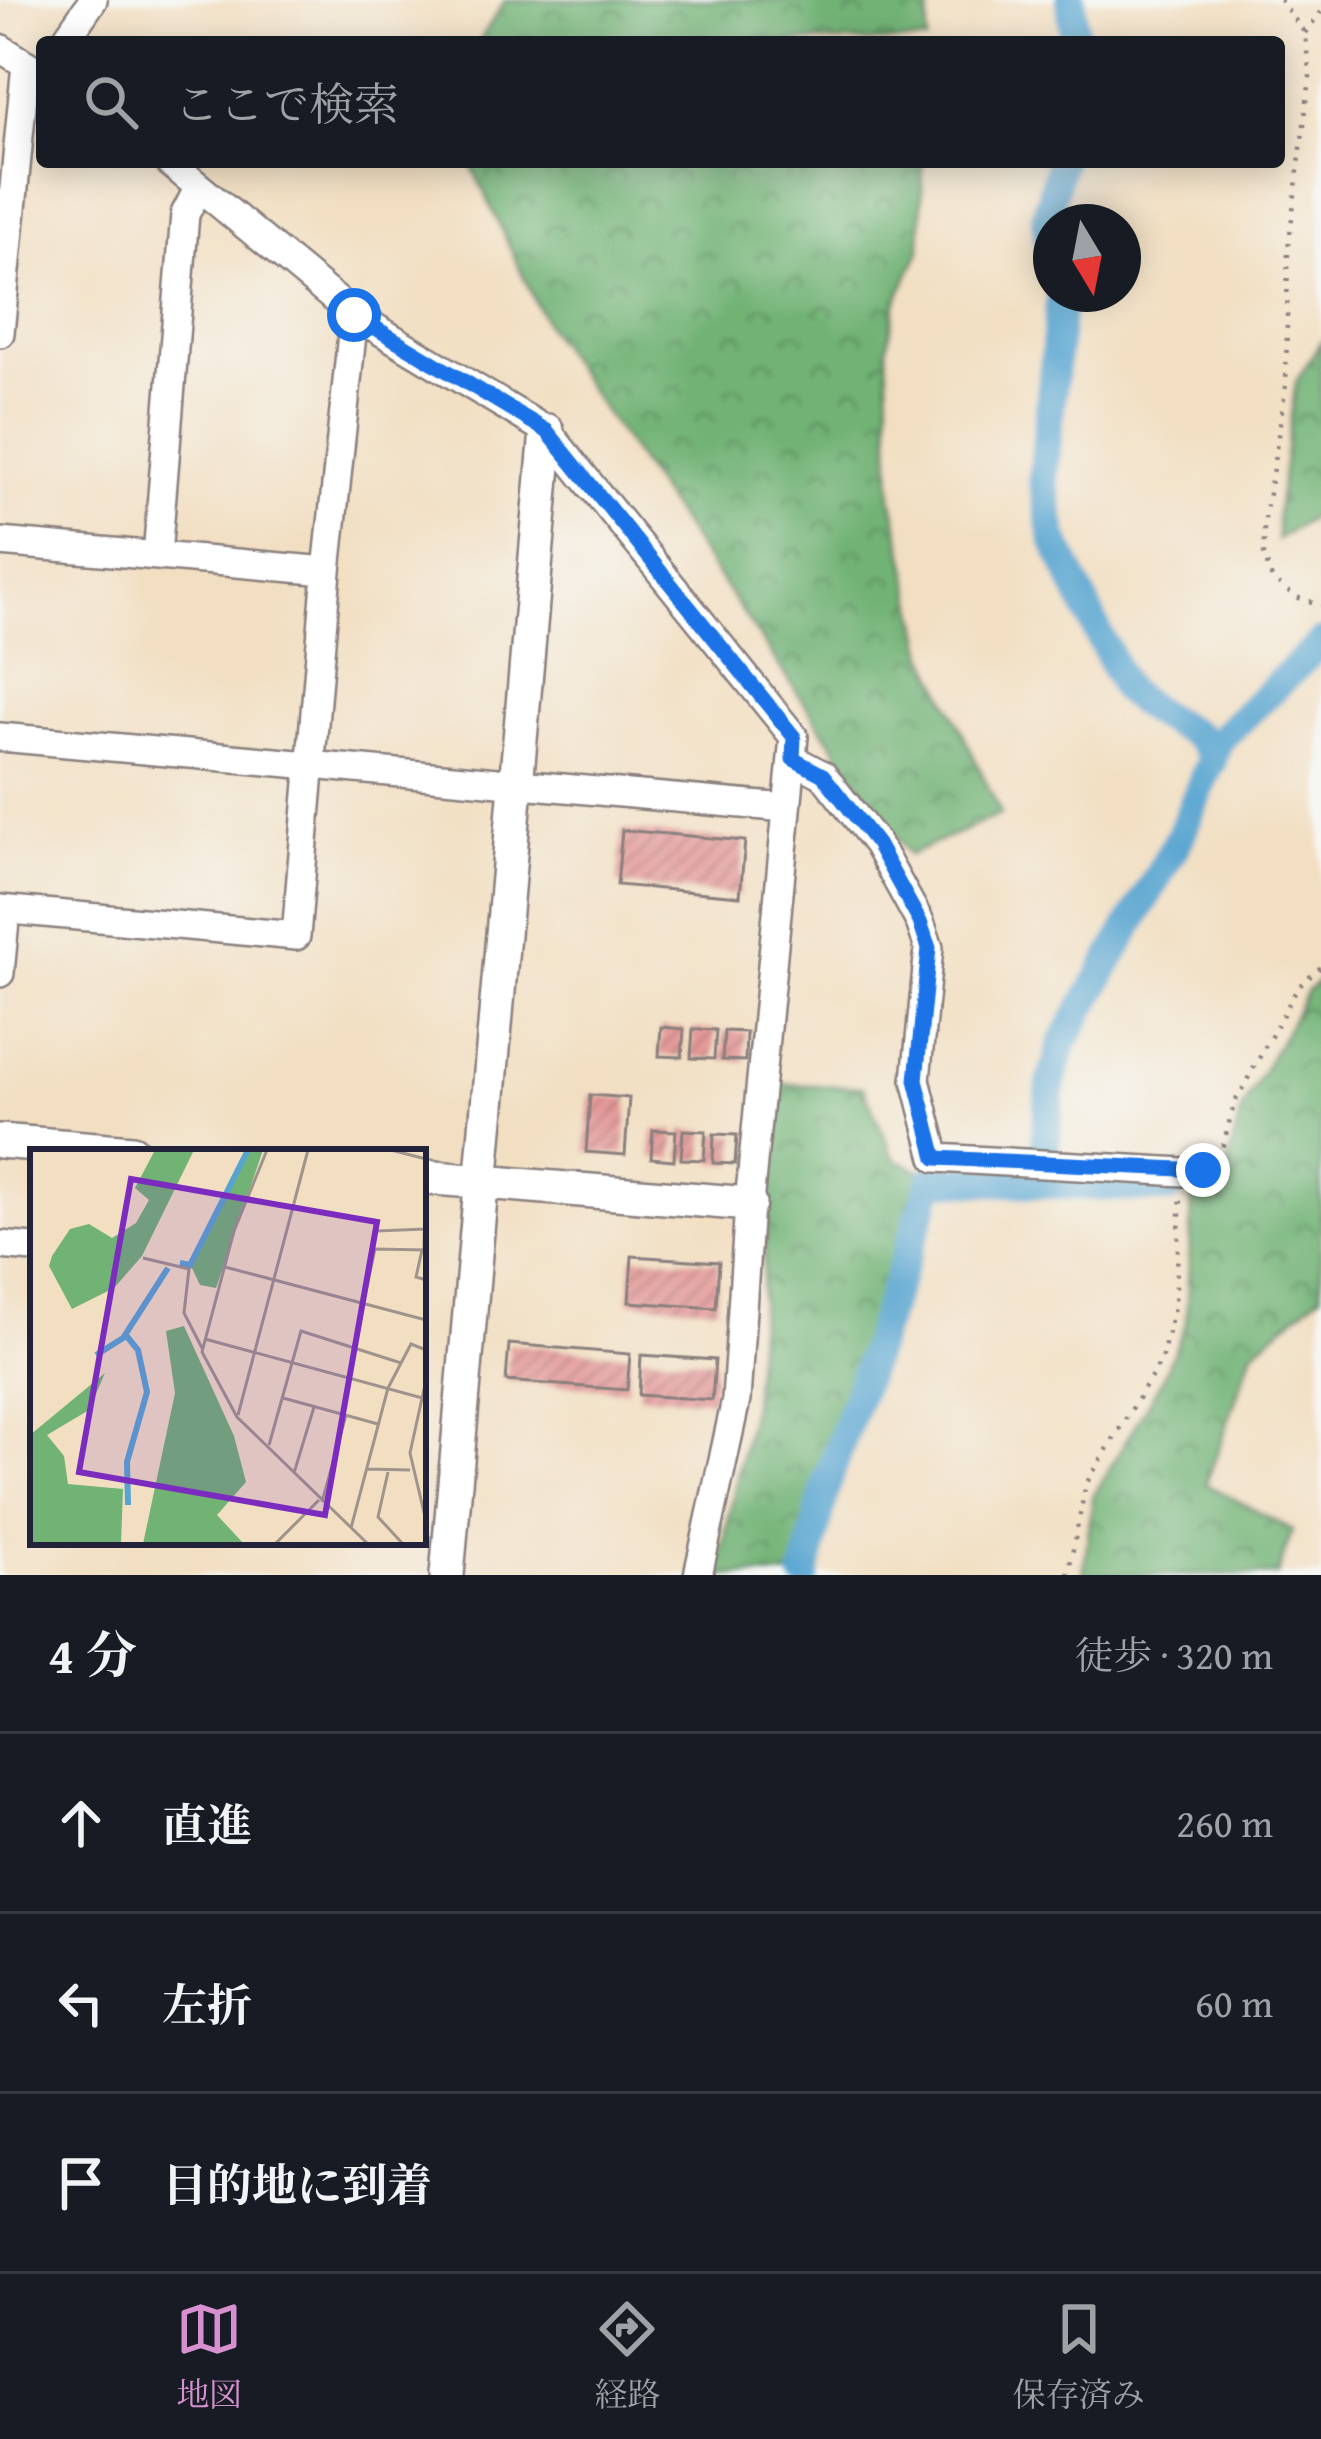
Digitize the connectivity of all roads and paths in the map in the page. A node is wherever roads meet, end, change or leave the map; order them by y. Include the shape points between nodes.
1 (93, 0) edge
2 (1280, 0) edge
3 (1321, 12) edge
4 (1305, 33) junction
5 (68, 36) edge
6 (0, 47) edge
7 (34, 69) edge
8 (175, 168) edge
9 (198, 190) junction
10 (354, 315) junction
11 (0, 333) edge
12 (547, 431) junction
13 (0, 542) edge
14 (157, 556) junction
15 (327, 571) junction
16 (1321, 605) edge
17 (0, 737) edge
18 (793, 759) junction
19 (313, 764) junction
20 (518, 782) junction
21 (786, 808) junction
22 (3, 909) edge
23 (1321, 967) edge
24 (0, 973) edge
25 (0, 1141) edge
26 (96, 1149) edge
27 (1184, 1172) junction
28 (426, 1177) edge
29 (481, 1182) junction
30 (749, 1204) junction
31 (0, 1245) edge
32 (30, 1248) edge
33 (447, 1575) edge
34 (698, 1575) edge
35 (1068, 1575) edge

1 - 5 street
2 - 4 path
3 - 4 path
4 - 16 path via 1310,77 1288,249 1286,385 1264,555 1272,578
6 - 7 street
7 - 11 street via 21,91
8 - 9 street
9 - 10 street
9 - 14 street via 185,214
10 - 12 street
10 - 15 street
12 - 18 street via 794,737
12 - 20 street
13 - 14 street
14 - 15 street
15 - 19 street
17 - 19 street
18 - 21 street
18 - 27 street via 823,775 877,844 920,922 929,948 916,1080 936,1158
19 - 20 street
19 - 22 street via 296,937
20 - 21 street
20 - 29 street
21 - 30 street
22 - 24 street
23 - 27 path via 1298,987 1234,1104 1219,1160
25 - 26 street
27 - 35 path via 1175,1303 1161,1360 1086,1484
28 - 29 street
29 - 30 street
29 - 33 street
30 - 34 street via 736,1400
31 - 32 street

